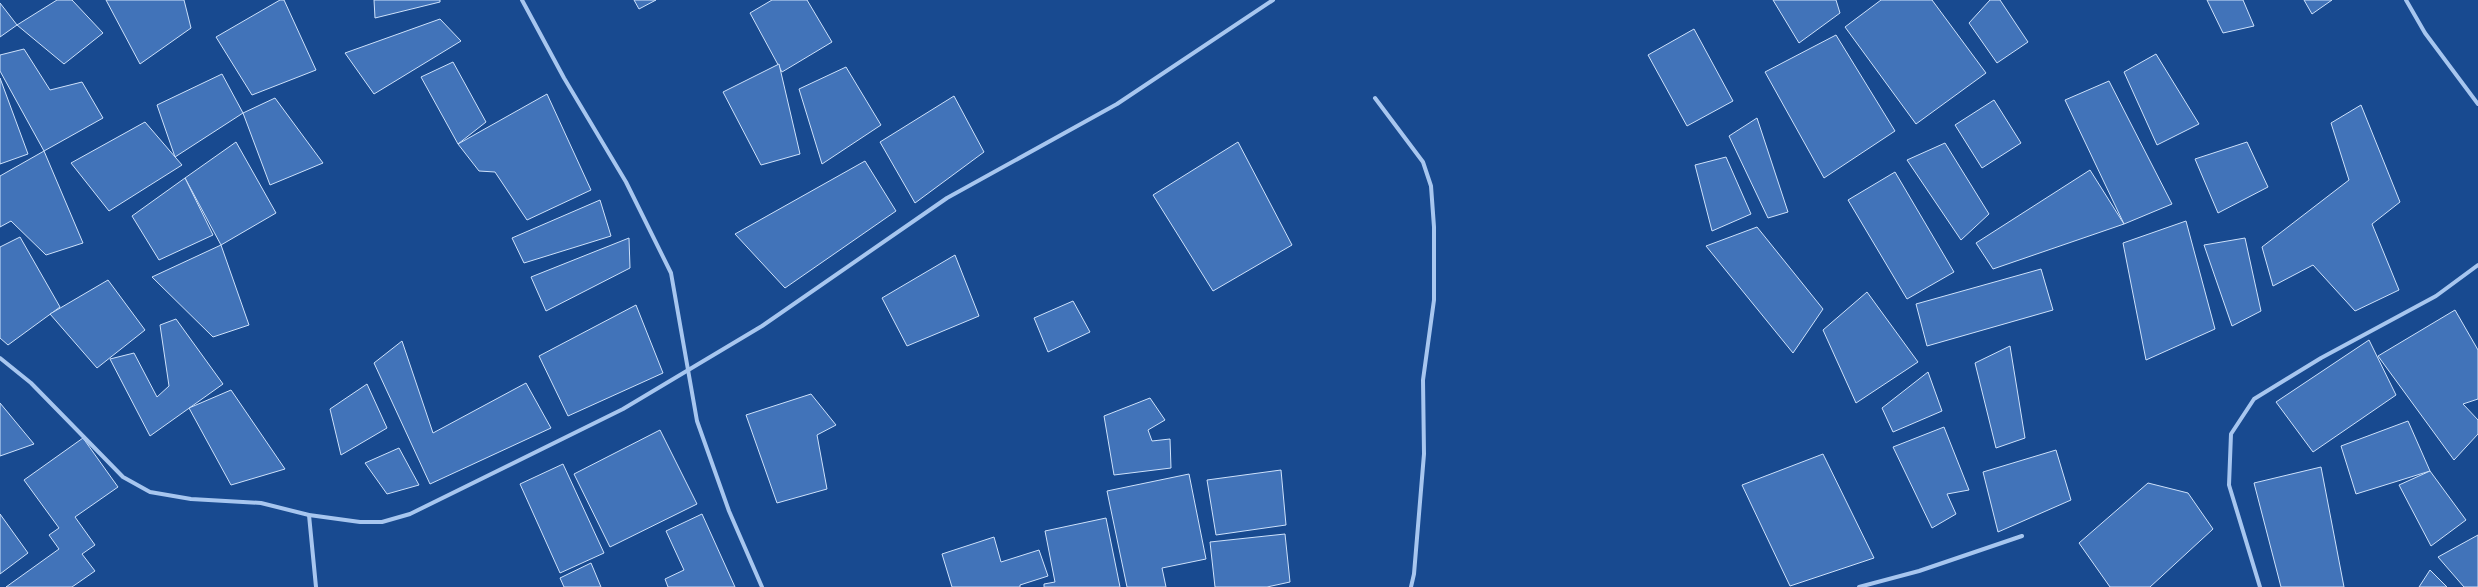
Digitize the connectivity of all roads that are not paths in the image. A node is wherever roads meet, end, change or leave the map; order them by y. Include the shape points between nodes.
1 (522, 0) edge
2 (1273, 0) edge
3 (2406, 0) edge
4 (1375, 98) dead end
5 (2478, 104) edge
6 (2478, 265) edge
7 (0, 358) edge
8 (687, 372) junction
9 (309, 515) junction
10 (2022, 536) dead end
11 (316, 587) edge
12 (762, 587) edge
13 (1411, 587) edge
14 (1860, 587) edge
15 (2260, 587) edge

1 - 8 street via 564,78 626,182 671,273
2 - 8 street via 1117,104 947,198 762,326
3 - 5 street via 2425,33
4 - 13 street via 1423,162 1431,186 1434,300 1423,380 1424,454
6 - 15 street via 2436,296 2322,358 2254,399 2231,434 2229,485
7 - 9 street via 31,383 124,477 150,492 191,499 261,503
8 - 9 street via 623,409 410,514 382,522 360,522
8 - 12 street via 697,421 729,511
9 - 11 street
10 - 14 street via 1919,571

